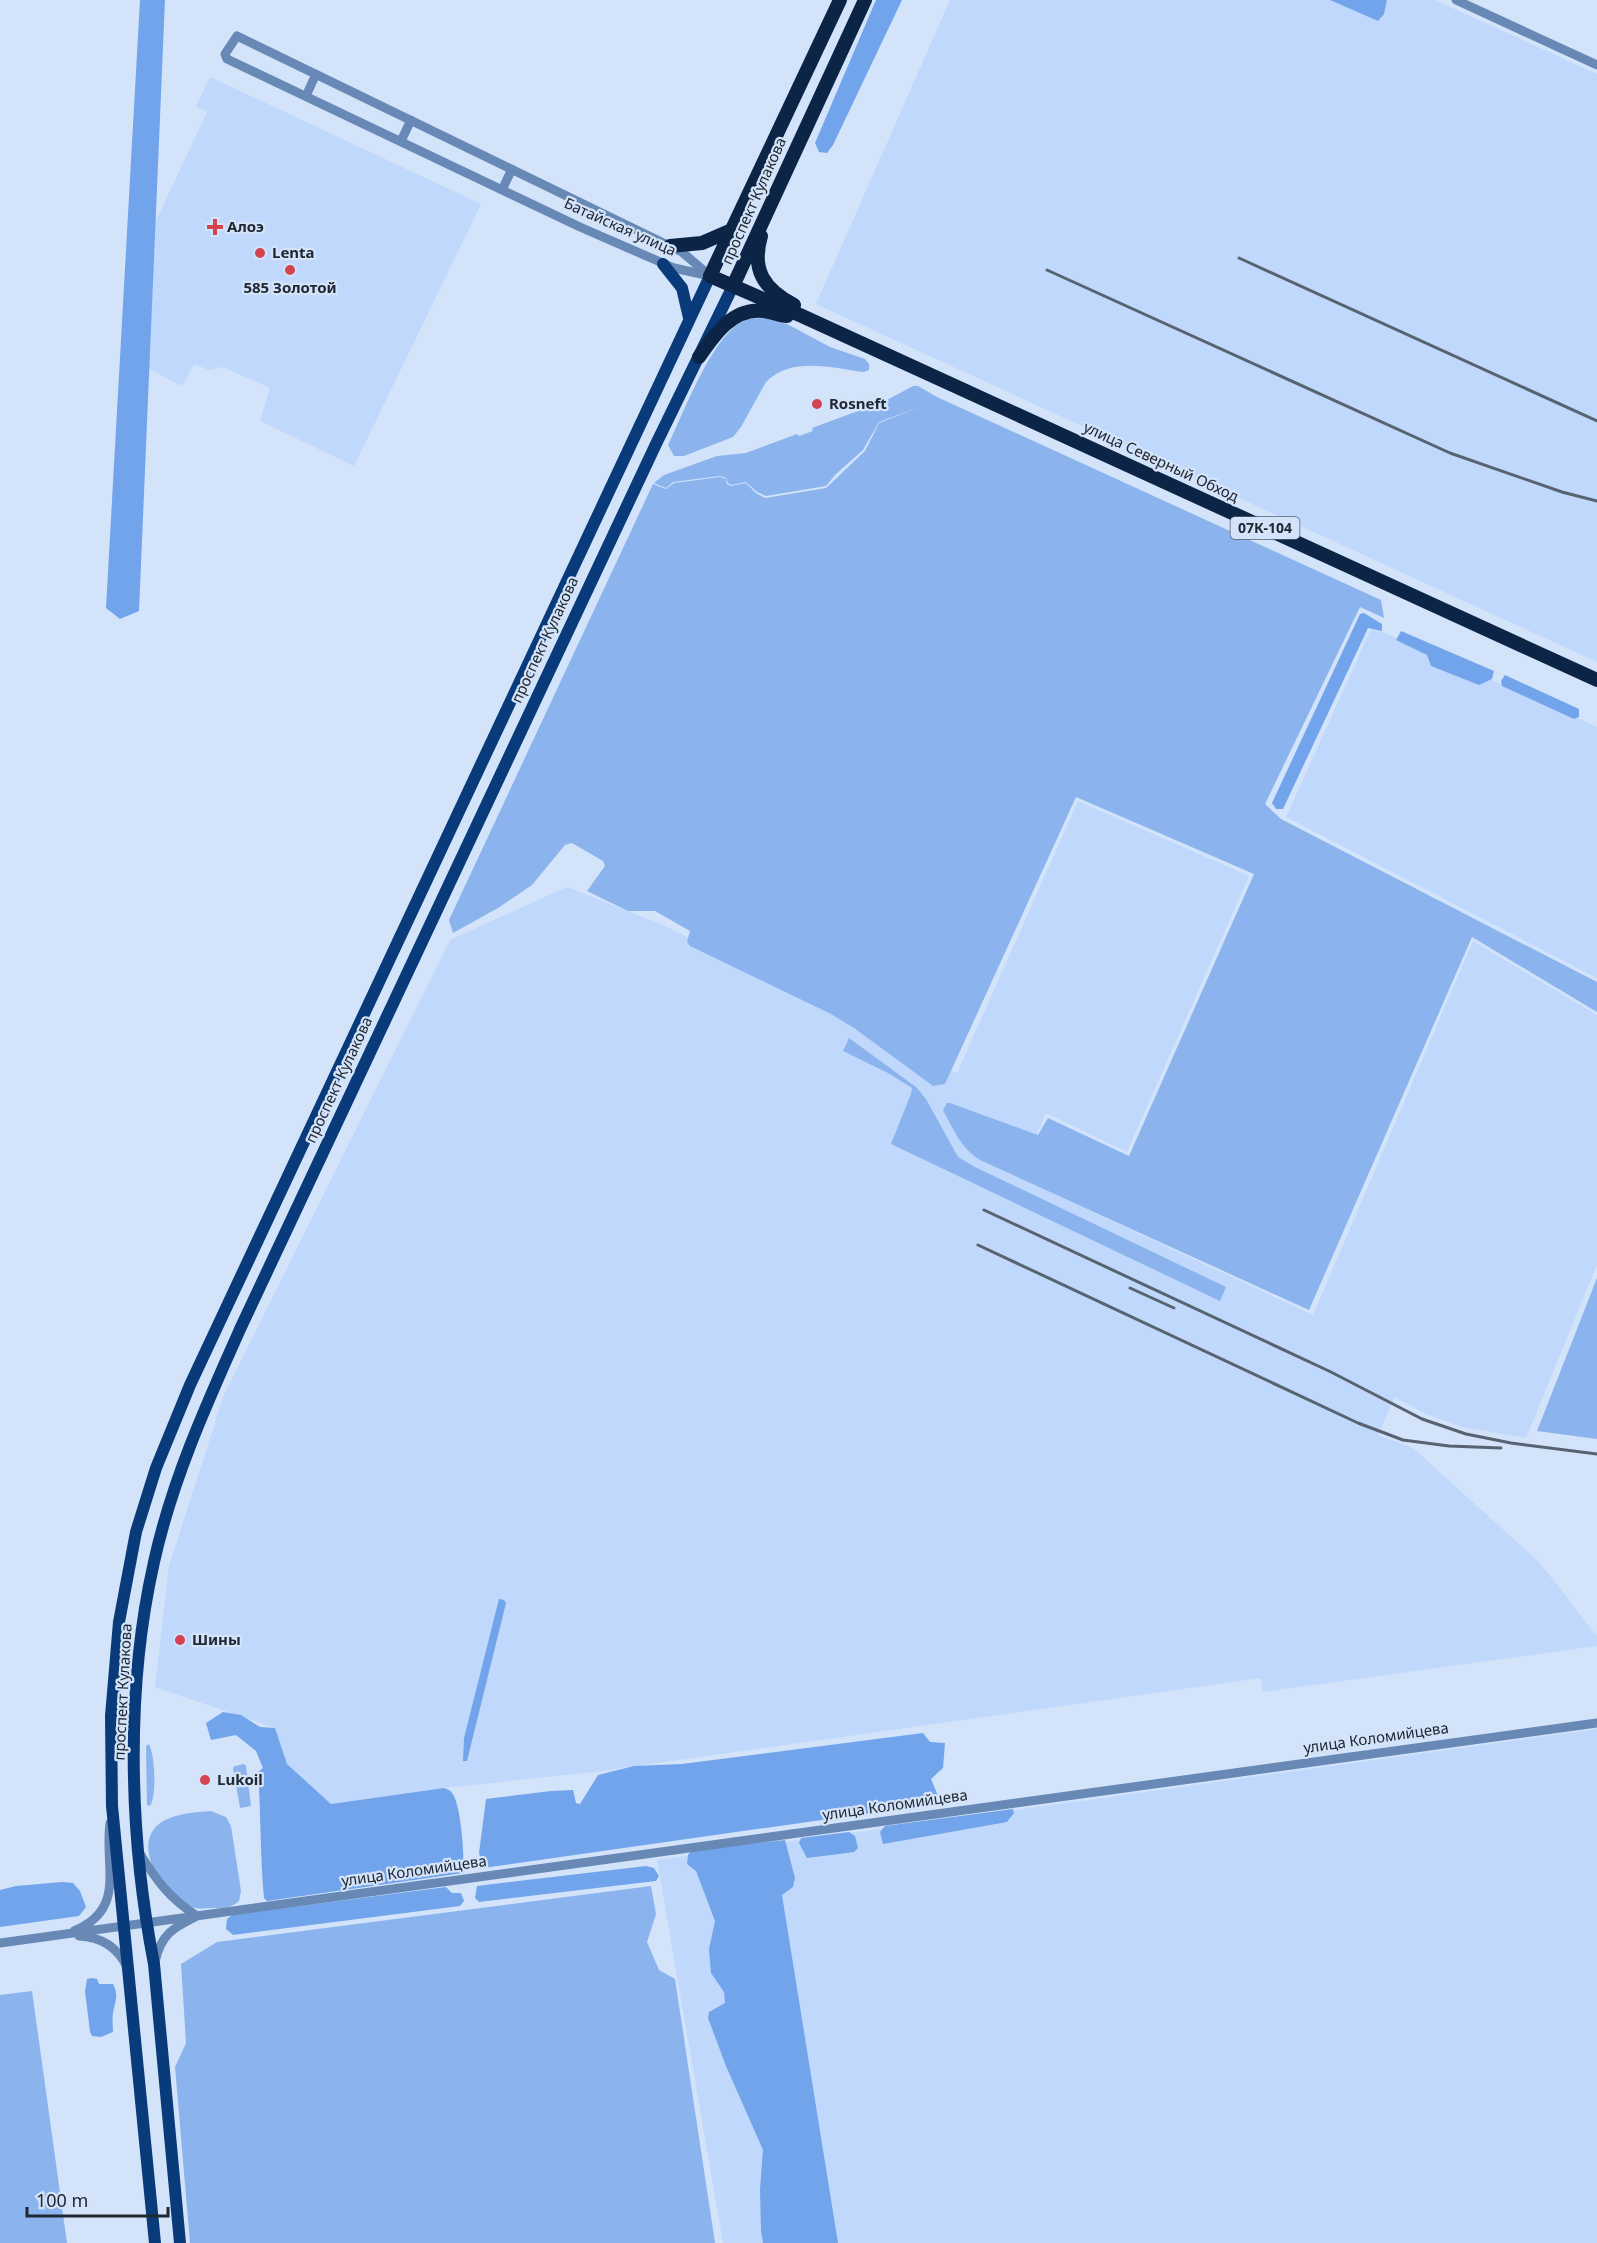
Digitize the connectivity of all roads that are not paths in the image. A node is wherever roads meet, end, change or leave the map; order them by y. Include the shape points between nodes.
1 (840, 0) edge
2 (865, 0) edge
3 (1456, 0) edge
4 (1597, 65) edge
5 (316, 74) junction
6 (306, 96) junction
7 (411, 120) junction
8 (401, 141) junction
9 (512, 170) junction
10 (502, 190) junction
11 (773, 198) junction
12 (732, 230) junction
13 (670, 246) junction
14 (663, 264) junction
15 (710, 276) junction
16 (733, 286) junction
17 (802, 316) junction
18 (690, 319) junction
19 (699, 357) junction
20 (1597, 680) edge
21 (1597, 1723) edge
22 (112, 1806) junction
23 (137, 1848) junction
24 (197, 1916) junction
25 (146, 1923) junction
26 (124, 1926) junction
27 (64, 1935) junction
28 (0, 1944) edge
29 (154, 1964) junction
30 (130, 1975) junction
31 (155, 2243) edge
32 (180, 2243) edge

1 - 12 highway, проспект Кулакова
2 - 11 highway, проспект Кулакова
3 - 4 street
5 - 6 street
5 - 6 street, Батайская улица via 237,36 225,54 227,59
5 - 7 street, Батайская улица
6 - 8 street, Батайская улица
7 - 8 street
7 - 9 street, Батайская улица
8 - 10 street, Батайская улица
9 - 10 street
9 - 13 street, Батайская улица
10 - 14 street, Батайская улица
11 - 16 highway, проспект Кулакова
11 - 17 highway via 758,245 758,266 765,284 795,305
12 - 13 highway via 702,243
12 - 15 highway, проспект Кулакова
13 - 15 street, Батайская улица
14 - 15 street, Батайская улица
14 - 18 main road via 682,288
15 - 16 highway, улица Северный Обход
15 - 18 main road, проспект Кулакова
16 - 17 highway, улица Северный Обход / 07К-104
16 - 19 main road, проспект Кулакова
17 - 19 highway via 749,311 727,322
17 - 20 highway, улица Северный Обход / 07К-104
18 - 22 main road, проспект Кулакова via 195,1374 163,1450 136,1532 118,1630 111,1716
19 - 23 main road, проспект Кулакова via 415,954 241,1327 189,1449 154,1560 142,1625 136,1701
21 - 24 street, улица Коломийцева
22 - 26 main road, проспект Кулакова
22 - 27 street via 108,1901 96,1919
23 - 24 street via 169,1895
23 - 25 main road, проспект Кулакова
24 - 25 street, улица Коломийцева
24 - 29 street, улица Коломийцева via 166,1935
25 - 26 street, улица Коломийцева
25 - 29 main road, проспект Кулакова
26 - 27 street, улица Коломийцева
26 - 30 main road, проспект Кулакова
27 - 28 street, улица Коломийцева
27 - 30 street via 104,1941 117,1950
29 - 32 main road, проспект Кулакова
30 - 31 main road, проспект Кулакова

